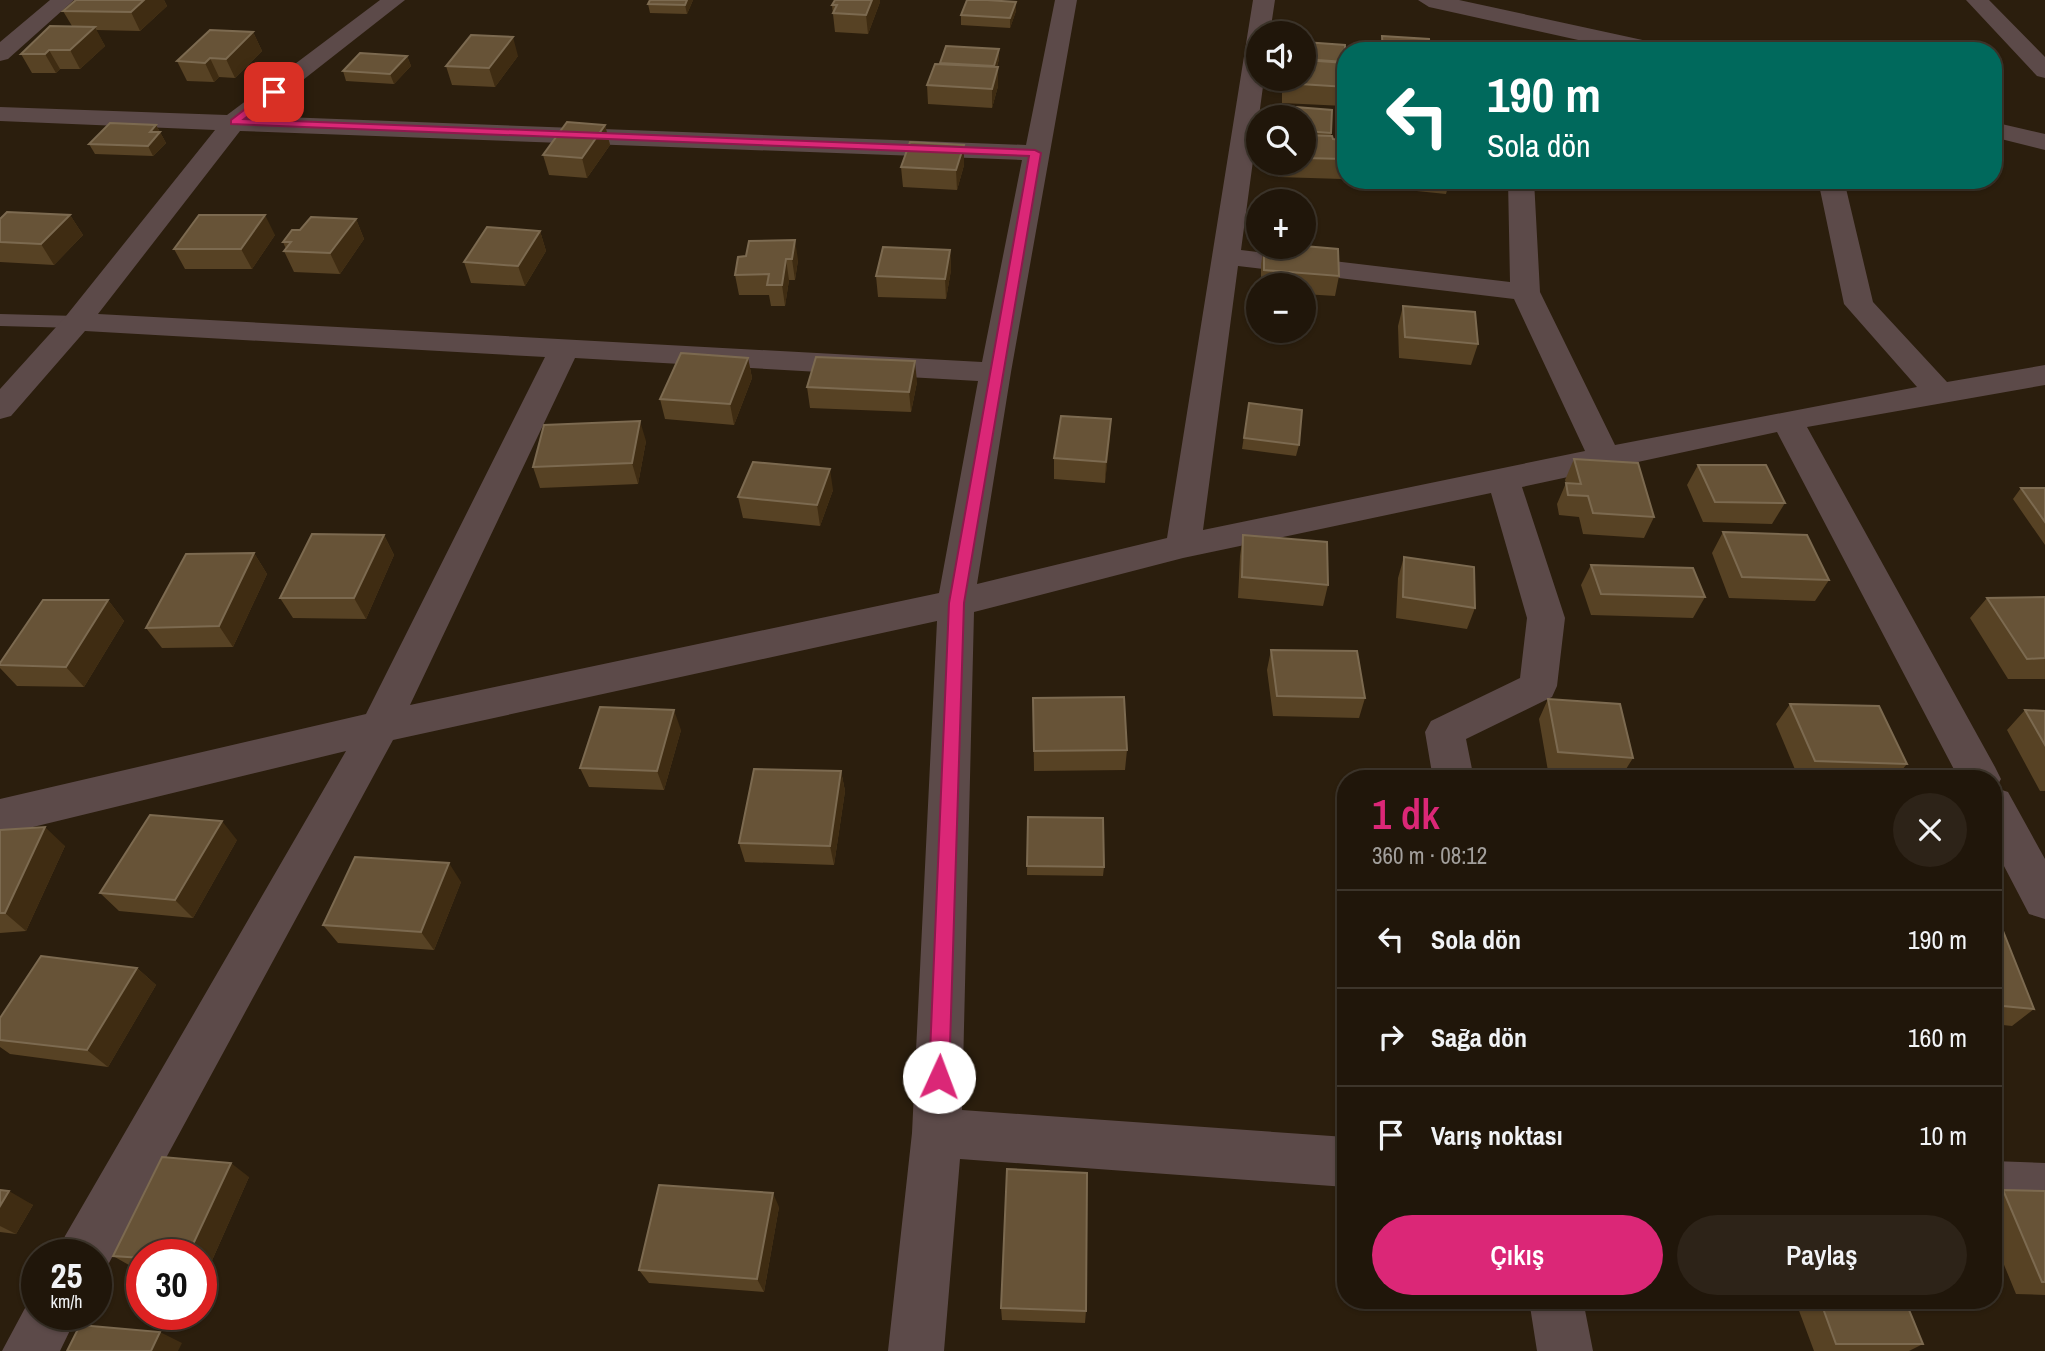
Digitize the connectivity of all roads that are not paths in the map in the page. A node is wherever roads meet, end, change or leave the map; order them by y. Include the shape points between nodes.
1 (63, 0) edge
2 (394, 0) edge
3 (1066, 0) edge
4 (1264, 0) edge
5 (1429, 0) edge
6 (1977, 0) edge
7 (1260, 21) edge
8 (1599, 42) edge
9 (0, 54) edge
10 (2045, 71) edge
11 (1249, 91) edge
12 (0, 114) edge
13 (234, 122) junction
14 (2002, 131) edge
15 (2045, 142) edge
16 (1035, 153) junction
17 (1521, 189) edge
18 (1832, 189) edge
19 (1224, 256) junction
20 (1525, 292) junction
21 (0, 320) edge
22 (77, 322) junction
23 (565, 348) junction
24 (995, 372) junction
25 (2045, 375) edge
26 (1939, 392) junction
27 (0, 409) edge
28 (1787, 420) junction
29 (1605, 459) junction
30 (1501, 479) junction
31 (1183, 547) junction
32 (956, 603) junction
33 (380, 727) junction
34 (1452, 770) edge
35 (1975, 770) edge
36 (0, 817) edge
37 (2002, 821) edge
38 (2045, 900) edge
39 (937, 1133) junction
40 (1337, 1161) edge
41 (2002, 1187) edge
42 (2045, 1189) edge
43 (93, 1239) edge
44 (1558, 1309) edge
45 (42, 1330) edge
46 (30, 1351) edge
47 (916, 1351) edge
48 (1565, 1351) edge

1 - 9 street
2 - 13 street
3 - 16 street
4 - 7 street
5 - 8 street via 1517,30
6 - 10 street
11 - 19 street
12 - 13 street
13 - 16 street
13 - 22 street
14 - 15 street
16 - 24 street
17 - 20 street
18 - 26 street via 1859,304
19 - 20 street
19 - 31 street
20 - 29 street
21 - 22 lane
22 - 23 street
22 - 27 street
23 - 24 street
23 - 33 street
24 - 32 street
25 - 26 street
26 - 28 street
28 - 29 street
28 - 35 street
29 - 30 street
30 - 31 street
30 - 34 street via 1546,618 1538,686 1445,732
31 - 32 street
32 - 33 street
32 - 39 street
33 - 36 street
33 - 43 street
37 - 38 street
39 - 40 street
39 - 47 street
41 - 42 street
44 - 48 street
45 - 46 street

